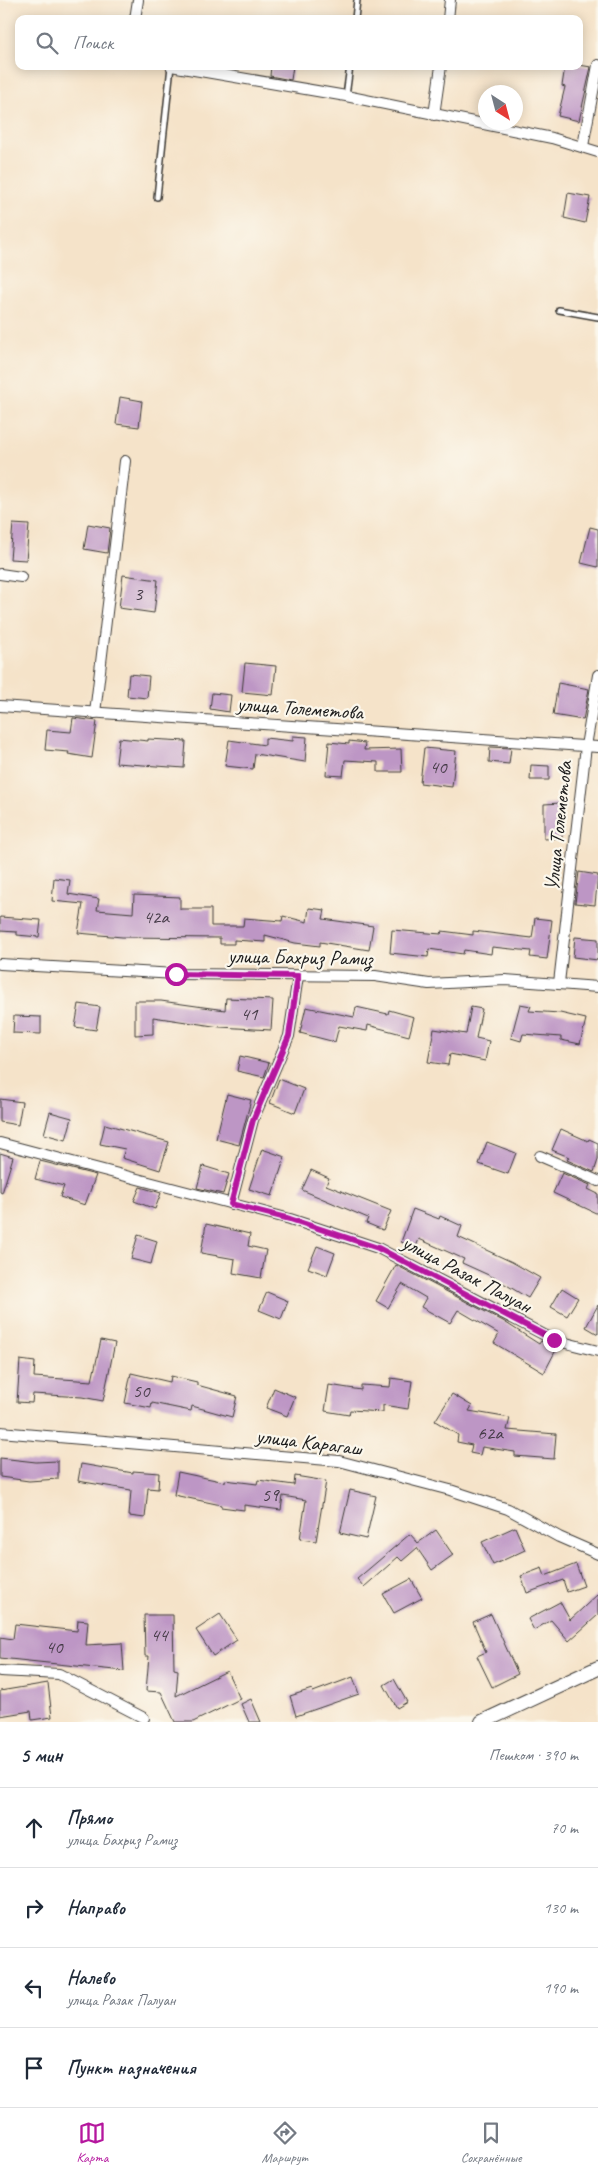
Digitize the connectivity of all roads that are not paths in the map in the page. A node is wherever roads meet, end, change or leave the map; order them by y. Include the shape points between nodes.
1 (138, 0) edge
2 (357, 0) edge
3 (450, 0) edge
4 (136, 15) edge
5 (355, 15) edge
6 (448, 15) edge
7 (598, 65) edge
8 (171, 70) edge
9 (194, 70) edge
10 (349, 70) edge
11 (440, 70) edge
12 (346, 96) junction
13 (434, 115) junction
14 (583, 146) junction
15 (598, 152) edge
16 (157, 197) dead end
17 (559, 310) dead end
18 (598, 317) edge
19 (125, 460) dead end
20 (0, 574) edge
21 (21, 577) dead end
22 (598, 675) edge
23 (0, 706) edge
24 (95, 713) junction
25 (586, 746) junction
26 (598, 747) edge
27 (0, 964) edge
28 (298, 976) junction
29 (560, 983) junction
30 (598, 987) edge
31 (0, 1142) edge
32 (540, 1156) dead end
33 (598, 1181) edge
34 (231, 1204) junction
35 (598, 1351) edge
36 (0, 1432) edge
37 (598, 1554) edge
38 (598, 1668) edge
39 (0, 1671) edge
40 (144, 1718) dead end
41 (482, 1722) edge

1 - 4 street
2 - 5 lane
3 - 6 street
7 - 14 street
8 - 16 lane
9 - 12 street
10 - 12 lane
11 - 13 street
12 - 13 street
13 - 14 street
14 - 15 street
17 - 18 lane
19 - 24 street
20 - 21 street
22 - 25 street, Улица Толеметова
23 - 24 street, улица Толеметова
24 - 25 street, улица Толеметова
25 - 26 street, улица Толеметова
25 - 29 street, Улица Толеметова
27 - 28 street, улица Бахриз Рамиз via 176,974
28 - 29 street, улица Бахриз Рамиз via 375,976 429,984 505,980
28 - 34 street via 289,1036 253,1120
29 - 30 street, улица Бахриз Рамиз
31 - 34 street, улица Разак Палуан
32 - 33 street
34 - 35 street, улица Разак Палуан via 290,1219 378,1248 554,1340
36 - 37 street, улица Карагаш via 339,1460 508,1509
38 - 41 main road
39 - 40 street via 59,1674

